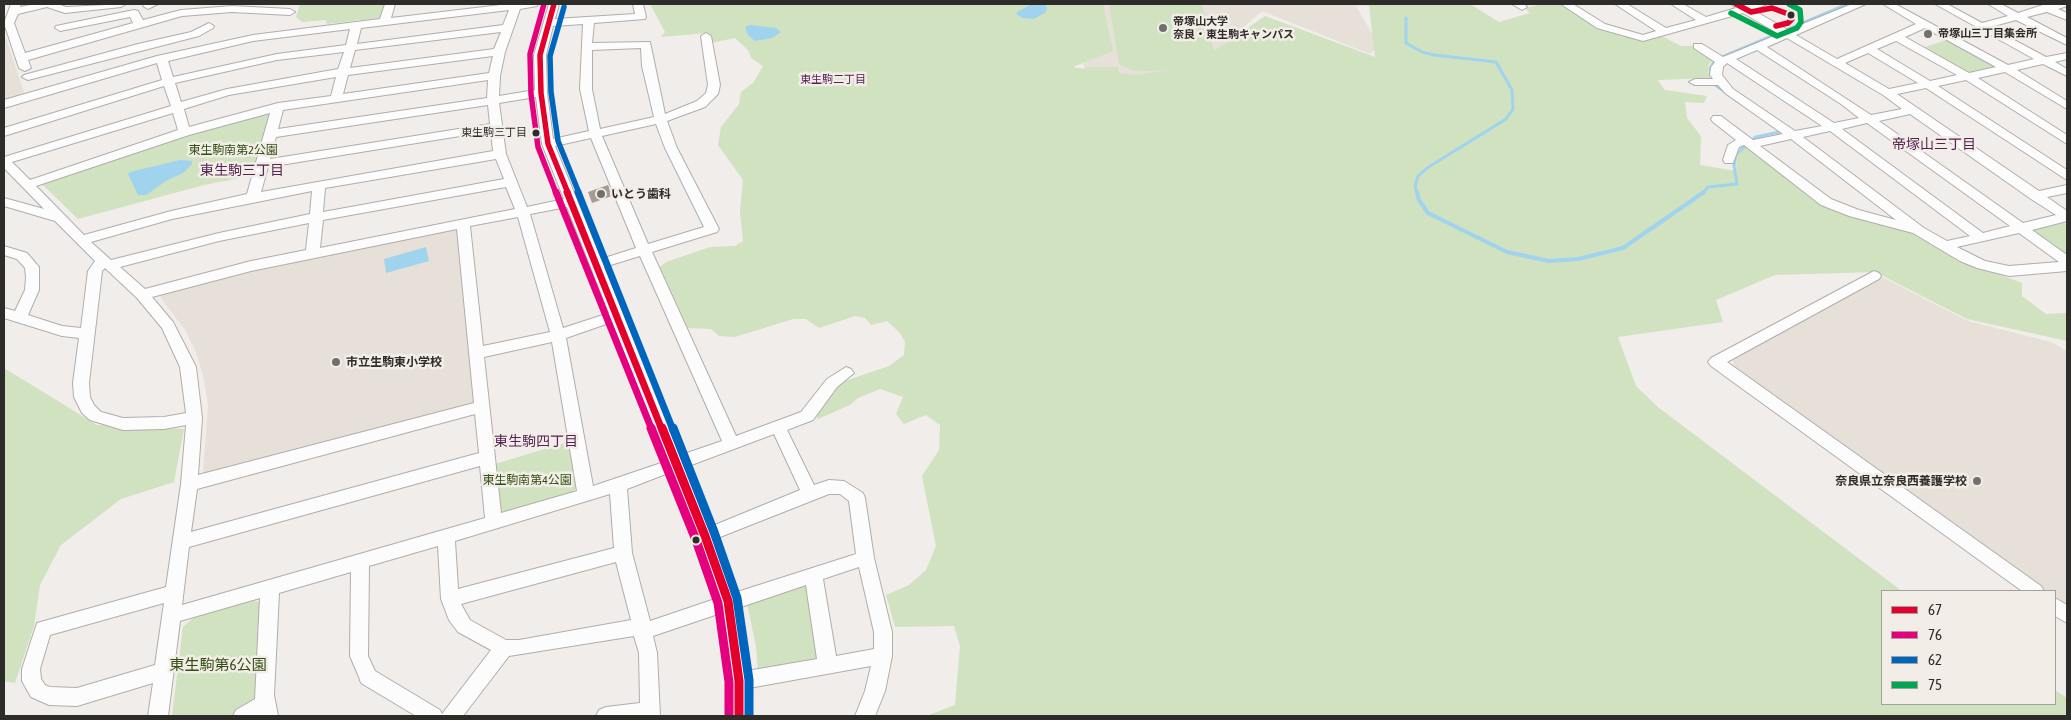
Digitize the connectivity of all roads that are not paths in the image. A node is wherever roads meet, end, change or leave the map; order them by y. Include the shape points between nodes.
1 (48, 4) edge
2 (121, 4) edge
3 (390, 4) edge
4 (533, 4) edge
5 (554, 4) edge
6 (638, 4) edge
7 (1566, 4) edge
8 (1620, 4) edge
9 (1676, 4) edge
10 (1762, 4) edge
11 (1861, 4) edge
12 (1888, 4) edge
13 (1940, 4) edge
14 (1993, 4) edge
15 (2063, 4) edge
16 (516, 5) edge
17 (234, 6) edge
18 (1741, 6) edge
19 (2044, 6) edge
20 (482, 7) edge
21 (15, 8) edge
22 (291, 8) edge
23 (2017, 16) junction
24 (2067, 17) edge
25 (54, 18) dead end
26 (385, 20) junction
27 (589, 20) junction
28 (1704, 20) junction
29 (548, 23) junction
30 (139, 24) junction
31 (357, 24) junction
32 (1925, 24) junction
33 (209, 26) dead end
34 (1982, 26) junction
35 (60, 28) junction
36 (507, 28) junction
37 (284, 32) junction
38 (1665, 32) junction
39 (1788, 33) junction
40 (706, 36) dead end
41 (1897, 37) junction
42 (2067, 42) edge
43 (66, 45) junction
44 (142, 46) junction
45 (1698, 46) dead end
46 (1758, 46) junction
47 (350, 48) junction
48 (586, 48) junction
49 (1869, 49) junction
50 (499, 52) junction
51 (2067, 56) edge
52 (21, 58) junction
53 (161, 58) junction
54 (88, 60) junction
55 (1725, 60) junction
56 (147, 62) junction
57 (2049, 62) junction
58 (1836, 63) junction
59 (2008, 69) junction
60 (343, 72) junction
61 (2067, 72) edge
62 (494, 76) junction
63 (28, 77) junction
64 (1969, 77) junction
65 (94, 78) junction
66 (170, 81) junction
67 (1695, 82) dead end
68 (1720, 82) junction
69 (1929, 85) junction
70 (541, 93) junction
71 (1888, 93) junction
72 (33, 95) junction
73 (336, 98) junction
74 (493, 101) junction
75 (4, 104) edge
76 (177, 106) junction
77 (2067, 106) edge
78 (278, 107) junction
79 (1912, 110) junction
80 (660, 119) junction
81 (1717, 119) dead end
82 (1870, 119) junction
83 (496, 127) junction
84 (1832, 127) junction
85 (4, 132) edge
86 (185, 132) junction
87 (595, 133) junction
88 (272, 134) junction
89 (1793, 135) junction
90 (2067, 140) edge
91 (1749, 142) junction
92 (548, 144) junction
93 (500, 154) junction
94 (1729, 160) dead end
95 (4, 161) edge
96 (264, 164) junction
97 (2067, 176) edge
98 (510, 182) junction
99 (28, 184) junction
100 (319, 186) junction
101 (2067, 189) edge
102 (2036, 196) junction
103 (253, 197) junction
104 (4, 202) edge
105 (571, 202) junction
106 (523, 212) junction
107 (316, 217) junction
108 (2067, 217) edge
109 (60, 219) junction
110 (463, 224) junction
111 (2021, 227) junction
112 (1919, 231) junction
113 (1980, 237) junction
114 (81, 240) junction
115 (1945, 246) junction
116 (4, 250) edge
117 (644, 250) junction
118 (313, 253) junction
119 (2067, 261) edge
120 (106, 263) junction
121 (595, 265) junction
122 (2067, 266) edge
123 (1874, 276) dead end
124 (142, 295) junction
125 (4, 313) edge
126 (616, 316) junction
127 (19, 318) junction
128 (87, 334) junction
129 (558, 335) junction
130 (477, 353) junction
131 (846, 373) dead end
132 (483, 406) junction
133 (194, 418) junction
134 (781, 432) dead end
135 (731, 443) junction
136 (488, 457) junction
137 (675, 463) junction
138 (189, 484) junction
139 (618, 485) junction
140 (810, 493) junction
141 (586, 496) junction
142 (494, 523) junction
143 (705, 536) junction
144 (446, 537) junction
145 (180, 542) junction
146 (623, 553) junction
147 (865, 558) junction
148 (360, 562) junction
149 (813, 574) junction
150 (270, 588) junction
151 (2034, 590) edge
152 (173, 593) junction
153 (450, 599) junction
154 (728, 601) junction
155 (2056, 607) edge
156 (2067, 615) edge
157 (170, 616) junction
158 (643, 628) junction
159 (504, 648) junction
160 (883, 656) junction
161 (828, 667) junction
162 (162, 672) junction
163 (739, 681) junction
164 (266, 710) edge
165 (650, 714) edge
166 (158, 716) edge
167 (243, 716) edge
168 (433, 716) edge
169 (451, 716) edge
170 (606, 716) edge
171 (739, 716) edge
172 (865, 716) edge

1 - 2 street via 65,10
1 - 21 street
3 - 26 street
4 - 16 street
5 - 29 street
6 - 27 street via 641,17
7 - 38 street via 1600,26 1635,36 1643,38
8 - 38 street
9 - 28 street
10 - 18 street
11 - 39 street
12 - 32 street
13 - 34 street
14 - 23 street
15 - 19 street
16 - 20 street
16 - 36 street
17 - 22 street
17 - 30 street via 181,13
18 - 28 street
18 - 39 street
19 - 23 street
19 - 24 street
20 - 26 street
21 - 52 street via 9,22
22 - 37 street
23 - 34 street
23 - 42 street
25 - 35 street
26 - 31 street
27 - 29 street
27 - 48 street
28 - 38 street
29 - 70 street via 540,55
30 - 35 street via 134,14
30 - 43 street
31 - 37 street
31 - 47 street
32 - 41 street
32 - 59 street
33 - 44 street via 195,34
34 - 57 street
35 - 43 street
36 - 47 street
36 - 50 street
37 - 53 street
39 - 46 street
39 - 58 street
40 - 80 street via 714,85 712,94 689,110
41 - 49 street
41 - 64 street
43 - 52 street
44 - 54 street
44 - 56 street
45 - 55 street
46 - 55 street
46 - 82 street
47 - 60 street
47 - 66 street via 257,61
48 - 80 street via 646,44
48 - 87 street via 586,89
49 - 58 street
49 - 69 street
50 - 60 street
50 - 62 street
51 - 57 street
52 - 63 street
53 - 56 street
53 - 66 street
54 - 63 street
54 - 65 street
55 - 68 street via 1717,67 1716,75
55 - 84 street
56 - 65 street
57 - 59 street
57 - 61 street
58 - 71 street
59 - 64 street
59 - 77 street
60 - 73 street
60 - 76 street via 257,86
62 - 73 street
62 - 74 street
63 - 72 street
64 - 69 street
64 - 90 street
65 - 72 street
66 - 76 street
66 - 85 street
67 - 68 street
68 - 89 street
69 - 71 street
69 - 97 street
70 - 74 street
70 - 92 street
71 - 79 street
72 - 75 street
73 - 78 street
74 - 83 street
74 - 88 street
76 - 86 street
76 - 95 street
78 - 86 street
78 - 88 street
79 - 82 street
79 - 102 street
80 - 87 street
80 - 117 street via 671,148 712,228
81 - 91 street
82 - 84 street
82 - 111 street
83 - 93 street
83 - 96 street
84 - 89 street
84 - 113 street
86 - 99 street
87 - 92 street
87 - 117 street
88 - 96 street
89 - 91 street
89 - 112 street
91 - 94 street via 1734,145
91 - 112 street via 1826,202 1854,214
92 - 105 street
93 - 98 street
93 - 100 street
95 - 99 street
96 - 103 street
98 - 106 street
98 - 107 street
99 - 109 street
100 - 103 street
100 - 107 street
101 - 102 street
102 - 108 street
103 - 114 street
104 - 109 street
105 - 106 street
105 - 121 street
106 - 110 street
106 - 129 street
107 - 118 street
107 - 120 street
108 - 111 street
109 - 114 street
110 - 118 street
110 - 130 street
111 - 113 street
111 - 119 street
112 - 115 street
113 - 115 street
114 - 120 street
115 - 122 street via 1982,265 2002,270 2023,272
116 - 127 street via 22,256 32,267 32,290
117 - 121 street
117 - 135 street
118 - 124 street via 192,280
120 - 124 street
120 - 128 street via 95,271
121 - 126 street
123 - 151 street via 1716,362
124 - 133 street via 168,326 188,367
125 - 127 street
126 - 129 street
126 - 137 street
127 - 128 street via 62,331
128 - 133 street via 81,383 82,397 88,410 96,416 123,424
129 - 130 street
129 - 141 street
130 - 132 street
131 - 135 street via 832,383 807,416
132 - 136 street
132 - 138 street
133 - 138 street
134 - 140 street
135 - 137 street
136 - 142 street
136 - 145 street
137 - 139 street
137 - 143 street
138 - 145 street
139 - 141 street
139 - 146 street
140 - 143 street
140 - 147 street via 829,487 844,488 857,498
141 - 142 street
142 - 144 street
143 - 154 street
144 - 148 street
144 - 153 street
145 - 152 street
146 - 153 street
146 - 158 street
147 - 149 street
147 - 160 street via 884,632
148 - 150 street
148 - 168 street via 359,656 368,677
149 - 154 street
149 - 161 street
150 - 157 street
150 - 164 street
152 - 157 street
152 - 162 street via 42,629 31,669 32,681 38,691 48,696 77,698
153 - 159 street via 464,626
154 - 158 street
154 - 163 street
155 - 156 street
157 - 162 street
158 - 159 street
158 - 165 street via 648,653
159 - 169 street
160 - 161 street
160 - 172 street
161 - 163 street
162 - 166 street
163 - 171 street
164 - 167 street
165 - 170 street

